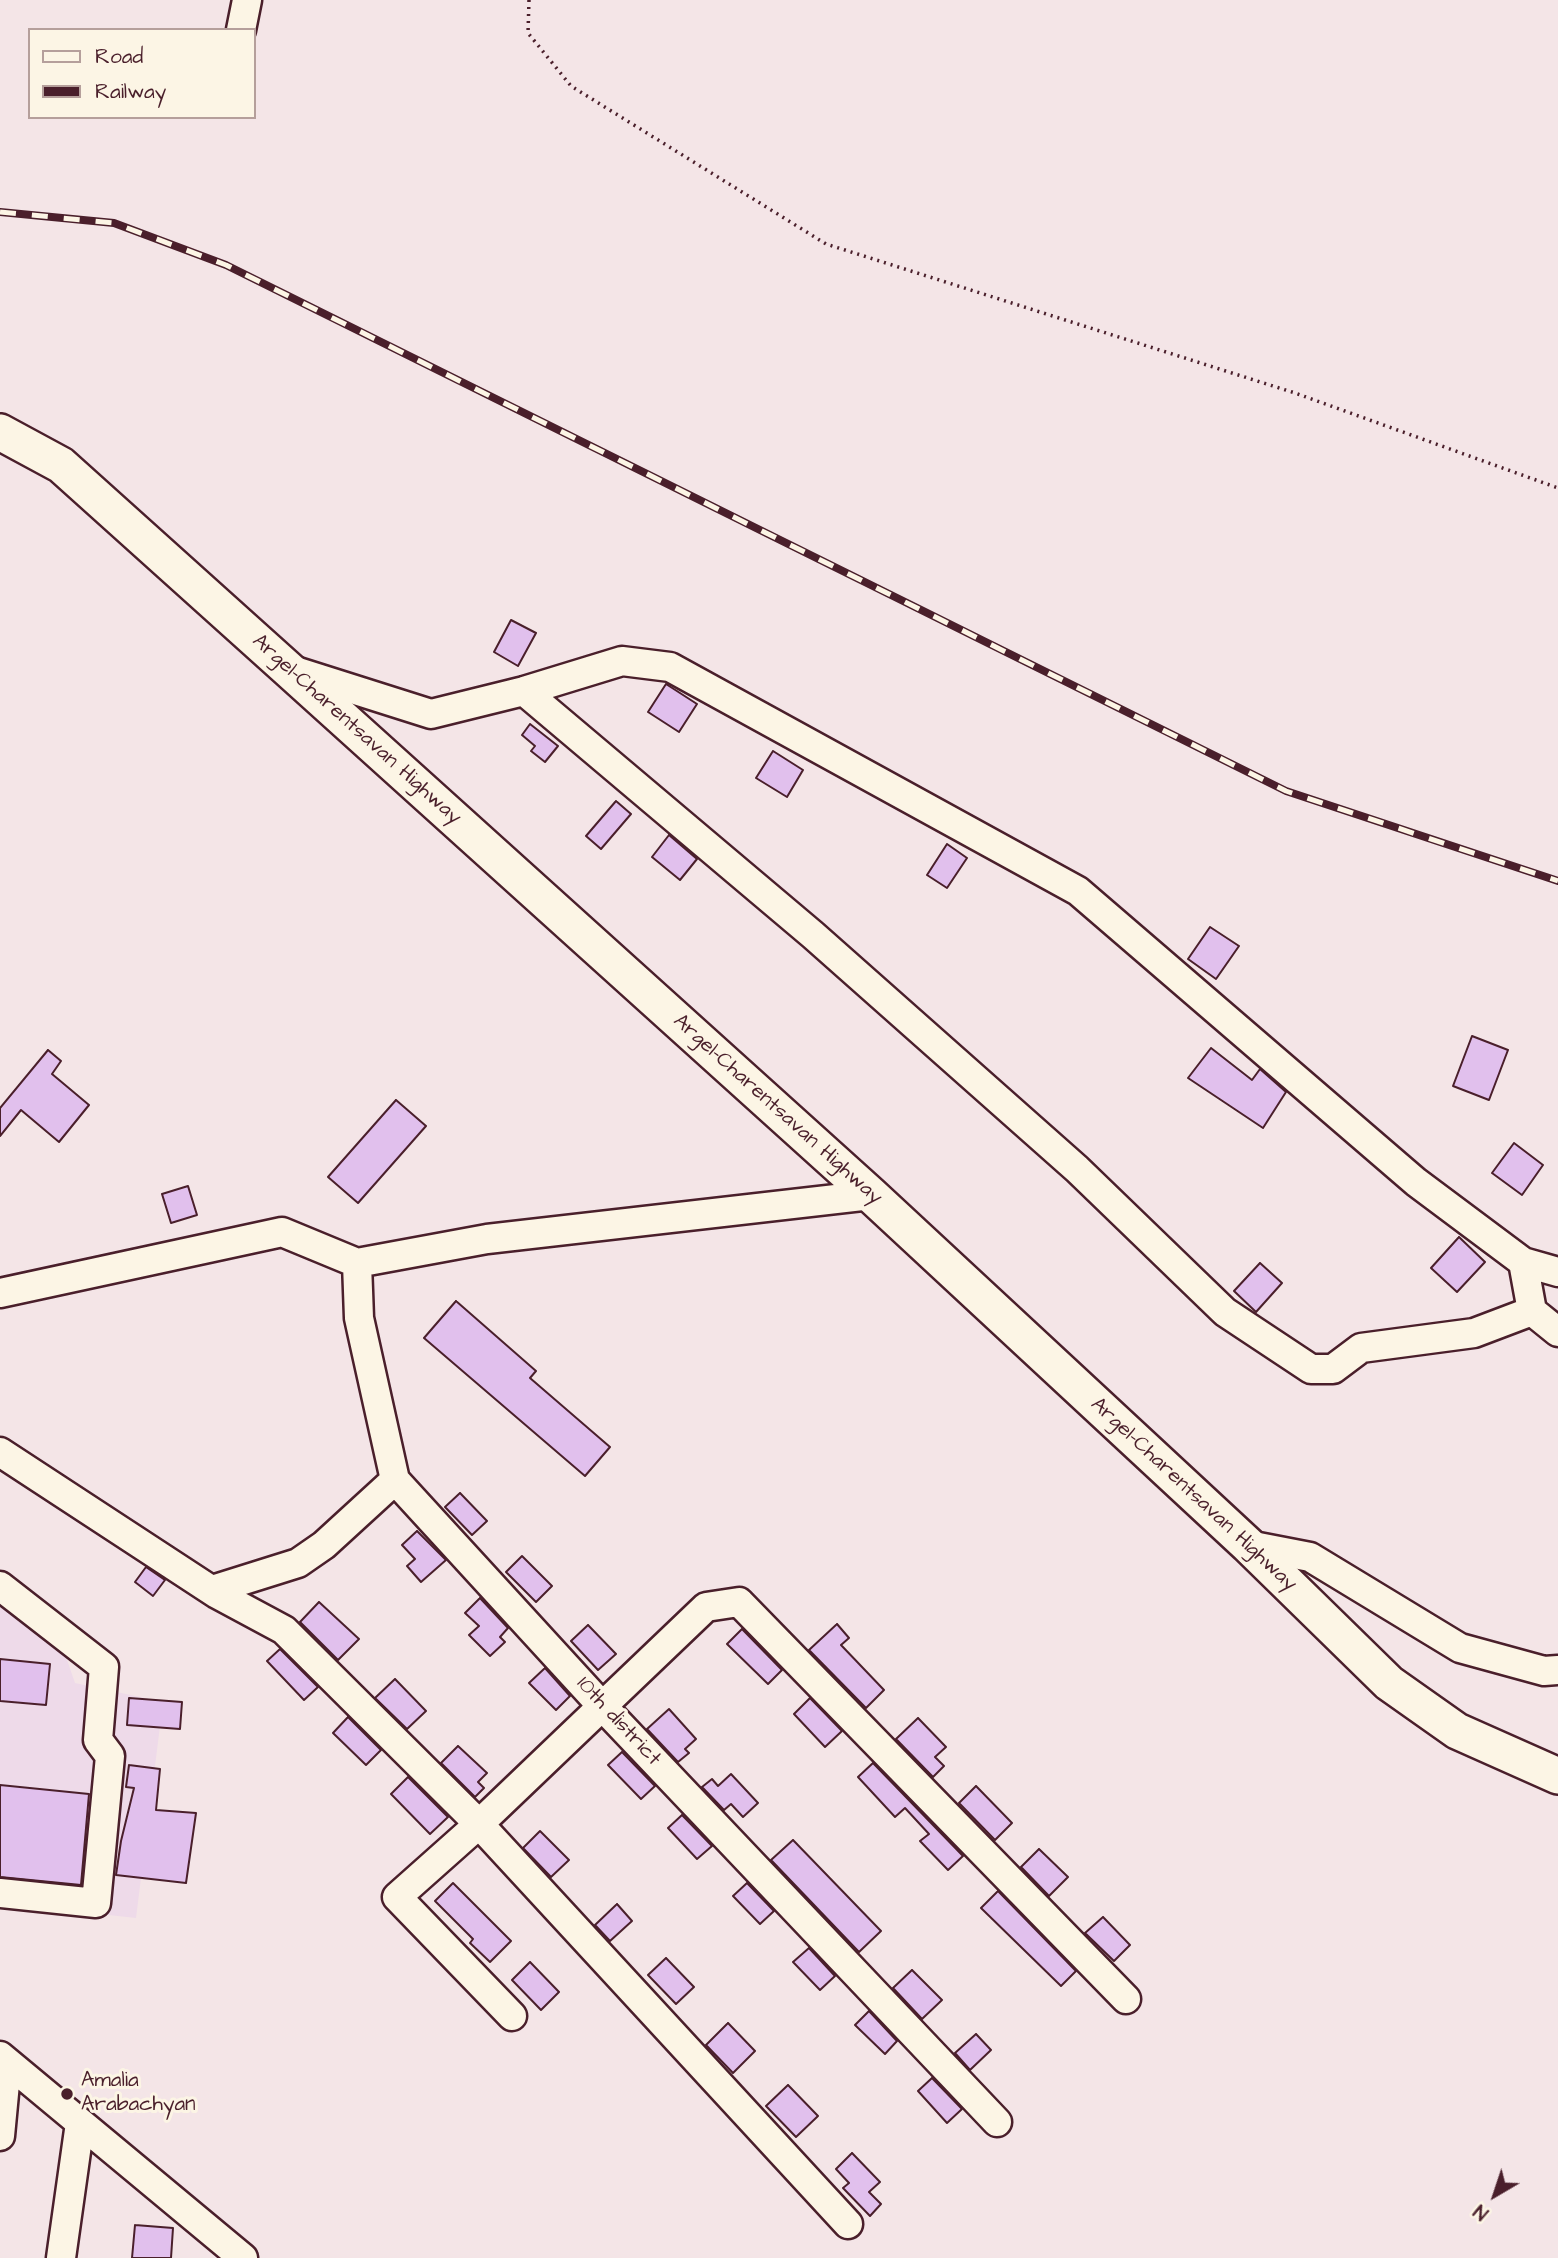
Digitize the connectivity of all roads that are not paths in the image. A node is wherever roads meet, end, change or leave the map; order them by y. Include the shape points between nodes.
1 (247, 0) edge
2 (241, 28) edge
3 (0, 432) edge
4 (289, 670) junction
5 (524, 691) junction
6 (871, 1195) junction
7 (357, 1262) junction
8 (1523, 1262) junction
9 (1558, 1272) edge
10 (0, 1293) edge
11 (1532, 1311) junction
12 (1558, 1332) edge
13 (0, 1452) edge
14 (395, 1480) junction
15 (1248, 1545) junction
16 (0, 1586) edge
17 (212, 1590) junction
18 (1558, 1670) edge
19 (603, 1706) junction
20 (1558, 1776) edge
21 (480, 1824) junction
22 (0, 1893) edge
23 (1126, 2000) dead end
24 (512, 2017) dead end
25 (3, 2059) edge
26 (997, 2122) dead end
27 (80, 2123) junction
28 (0, 2136) edge
29 (848, 2224) dead end
30 (239, 2256) edge
31 (61, 2258) edge

1 - 2 street
3 - 4 main road, Argel-Charentsavan Highway via 61,465
4 - 5 street via 431,714
4 - 6 main road, Argel-Charentsavan Highway
5 - 8 street via 622,661 670,667 1078,891 1416,1182
5 - 11 street via 813,935 1027,1124 1225,1312 1311,1369 1333,1369 1361,1348 1474,1333
6 - 7 street via 486,1239
6 - 15 main road, Argel-Charentsavan Highway
7 - 10 street via 282,1232
7 - 14 street via 359,1318
8 - 9 street
8 - 11 street
11 - 12 street
13 - 17 street
14 - 17 street via 298,1563
14 - 19 street, 10th district
15 - 18 street via 1310,1557 1460,1648 1544,1671
15 - 20 main road, Argel-Charentsavan Highway via 1388,1683 1457,1731
16 - 22 street via 104,1667 98,1740 110,1756 96,1903
17 - 21 street via 284,1630
19 - 21 street
19 - 23 street via 706,1607 739,1602
19 - 26 street, 10th district
21 - 24 street via 397,1897
21 - 29 street
25 - 27 street
25 - 28 street
27 - 30 street
27 - 31 street

